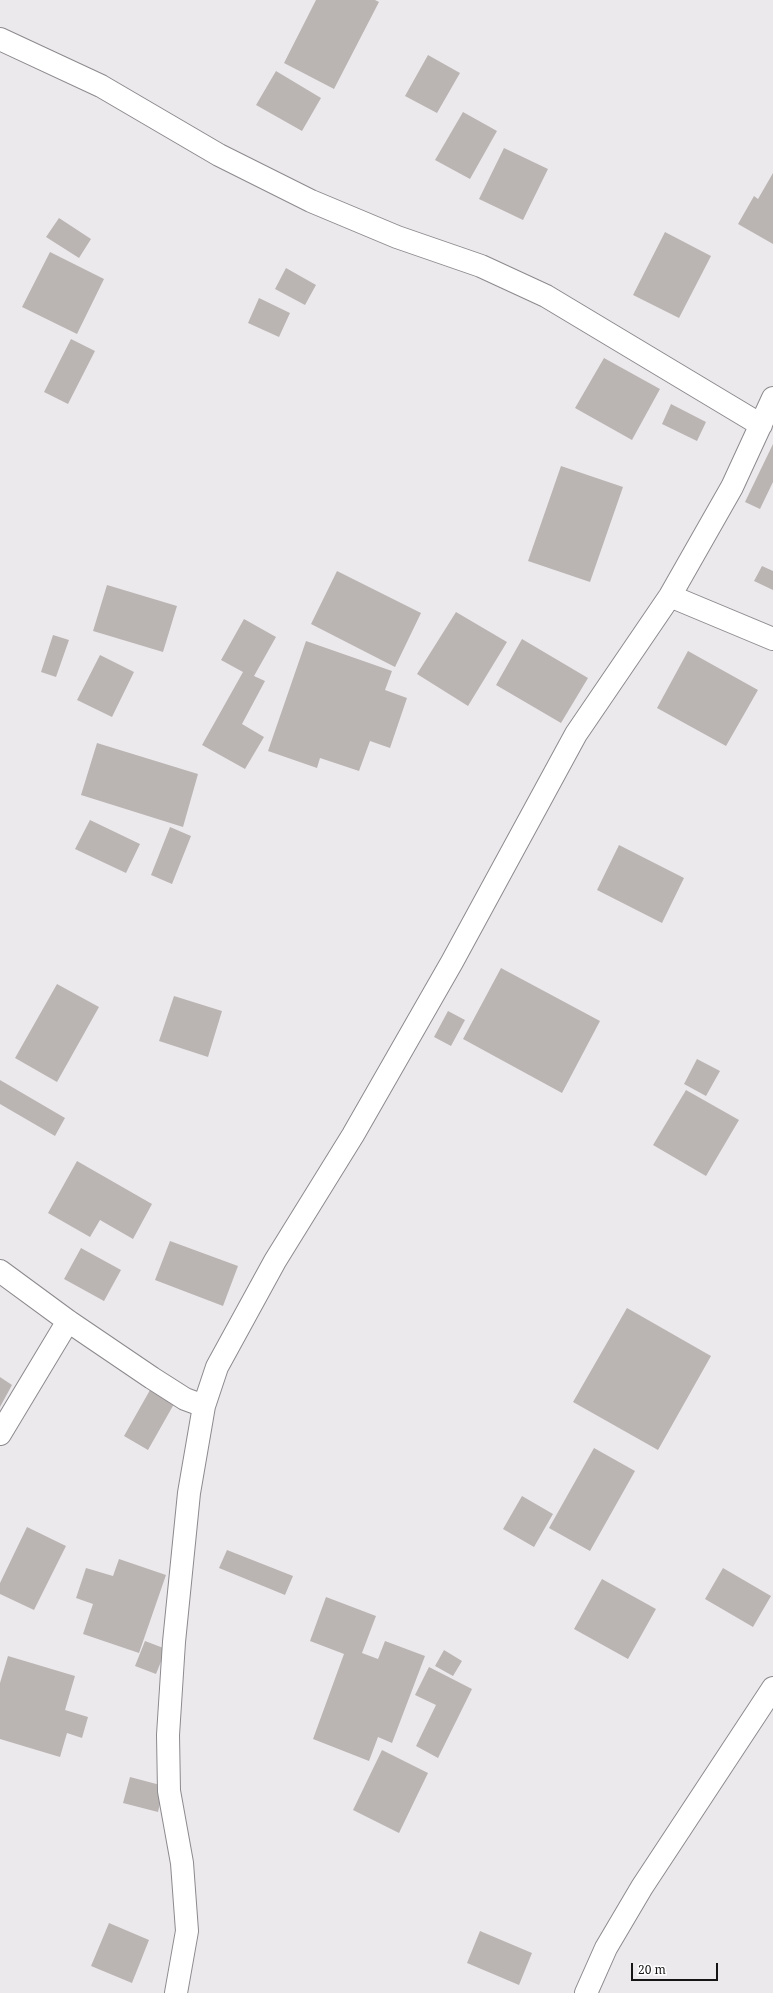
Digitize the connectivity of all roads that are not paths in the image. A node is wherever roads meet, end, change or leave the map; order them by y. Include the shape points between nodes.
1 (0, 39) edge
2 (773, 398) edge
3 (761, 425) junction
4 (670, 596) junction
5 (773, 640) edge
6 (0, 1271) edge
7 (68, 1321) junction
8 (204, 1406) junction
9 (0, 1434) edge
10 (773, 1688) edge
11 (176, 1993) edge
12 (586, 1993) edge

1 - 3 street via 101,86 219,155 311,201 397,237 481,266 546,296
2 - 3 street
3 - 4 street via 732,487
4 - 5 street
4 - 8 street via 576,734 452,962 353,1135 268,1275 217,1367
6 - 7 street
7 - 8 street via 185,1399
7 - 9 street
8 - 11 street via 189,1493 174,1642 168,1735 169,1791 182,1863 187,1931
10 - 12 street via 642,1887 606,1948

